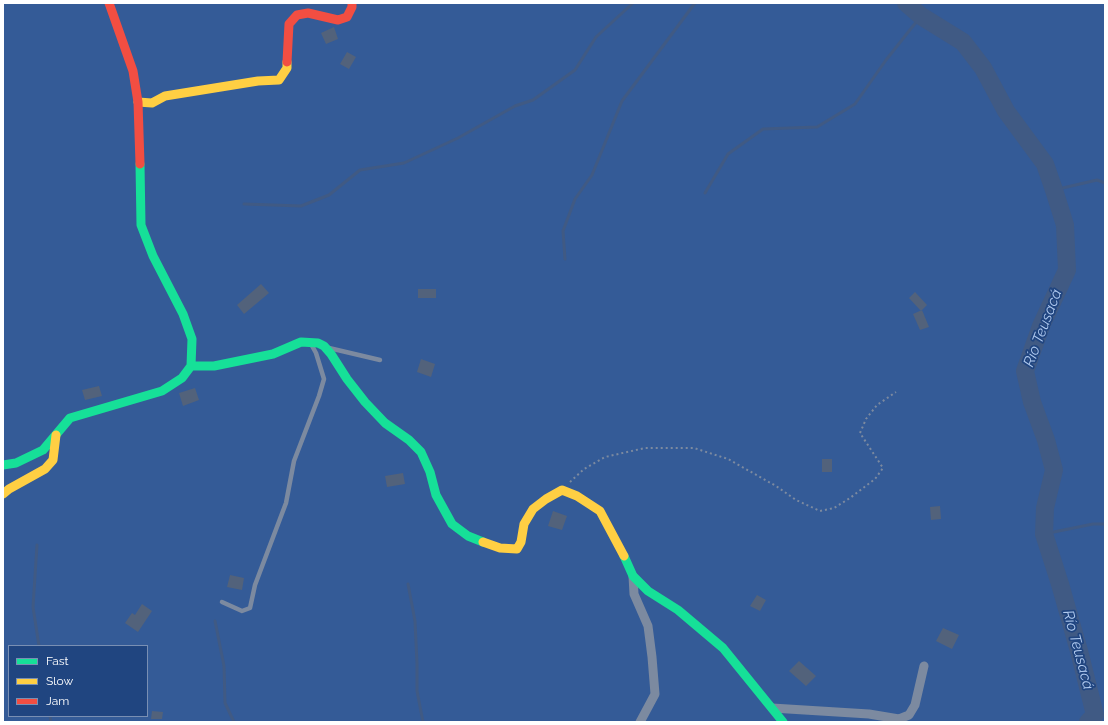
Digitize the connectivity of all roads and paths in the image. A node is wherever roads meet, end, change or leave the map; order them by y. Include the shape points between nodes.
1 (109, 3) edge
2 (352, 3) edge
3 (138, 102) junction
4 (310, 342) junction
5 (324, 346) junction
6 (380, 360) dead end
7 (191, 366) junction
8 (896, 392) dead end
9 (57, 433) junction
10 (3, 466) edge
11 (562, 490) junction
12 (3, 494) edge
13 (633, 576) junction
14 (222, 602) dead end
15 (924, 666) dead end
16 (772, 708) junction
17 (640, 722) edge
18 (783, 722) edge

1 - 3 street via 133,71
2 - 3 street via 347,17 338,20 308,13 297,16 289,24 287,68 279,80 165,96 152,103
3 - 7 street via 141,224 153,256 183,314 192,340
4 - 5 street
4 - 7 street via 301,342 273,354 214,366
4 - 14 lane via 324,379 294,461 286,503 255,585 250,608 242,612
5 - 6 lane
5 - 11 street via 365,402 385,423 421,452 436,495 452,524 468,536 500,548 517,549 524,524 533,509
7 - 9 street via 182,378 162,391 70,418
8 - 11 path via 877,405 866,419 860,433 883,468 875,479 834,508 820,511 796,500 728,458 694,448 645,448 605,457 584,469
9 - 10 street via 43,450 16,463
9 - 12 street via 53,460 45,469
11 - 13 street via 577,496 600,511
13 - 16 street via 648,591 678,610 723,648
13 - 17 street via 634,594 648,626 655,694
15 - 16 street via 915,705 909,715 899,719 869,714
16 - 18 street

